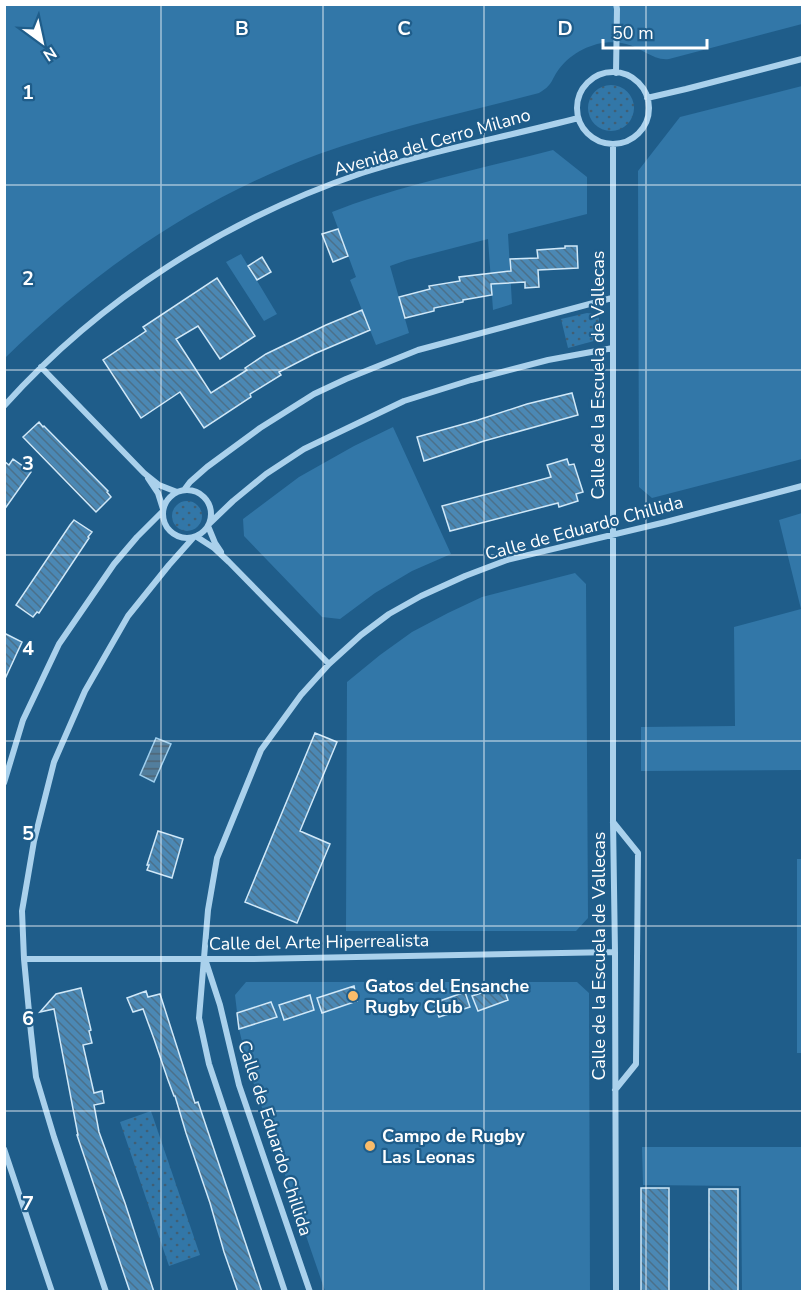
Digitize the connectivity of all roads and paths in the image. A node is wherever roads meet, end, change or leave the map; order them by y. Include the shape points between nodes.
1 (616, 4) edge
2 (802, 59) edge
3 (616, 73) junction
4 (647, 98) junction
5 (578, 118) junction
6 (613, 144) junction
7 (612, 297) junction
8 (613, 348) junction
9 (41, 368) junction
10 (4, 406) edge
11 (144, 473) junction
12 (802, 486) edge
13 (180, 491) junction
14 (163, 510) junction
15 (209, 525) junction
16 (613, 535) junction
17 (195, 537) junction
18 (229, 562) junction
19 (329, 664) junction
20 (4, 783) edge
21 (613, 822) junction
22 (615, 952) junction
23 (205, 958) junction
24 (24, 959) junction
25 (615, 1090) junction
26 (4, 1149) edge
27 (52, 1292) edge
28 (106, 1292) edge
29 (285, 1292) edge
30 (310, 1292) edge
31 (616, 1292) edge

1 - 3 street
2 - 4 street
3 - 4 street via 636,81
3 - 5 street via 605,73 585,85 579,95
4 - 6 street via 649,109 642,130
5 - 6 street via 591,137
5 - 9 street, Avenida del Cerro Milano via 363,173 267,211 176,261 105,312
6 - 7 street, Calle de la Escuela de Vallecas
7 - 8 street, Calle de la Escuela de Vallecas
7 - 13 street via 418,350 346,379 260,428
8 - 15 street via 540,362 404,400 304,449 266,474
8 - 16 street, Calle de la Escuela de Vallecas
9 - 10 street, Avenida del Cerro Milano
9 - 11 street
11 - 13 street via 159,484
11 - 14 street via 158,493
12 - 16 street, Calle de Eduardo Chillida
13 - 14 street via 169,498
13 - 15 street via 192,490 205,498 211,510
14 - 17 street via 166,526 172,533 181,538
14 - 20 street via 114,564 59,644 23,720
15 - 17 street
15 - 18 street via 215,543
16 - 19 street, Calle de Eduardo Chillida via 507,560 465,576 389,614
16 - 21 street, Calle de la Escuela de Vallecas
17 - 18 street
17 - 24 street via 128,616 85,691 54,762 22,911
18 - 19 street
19 - 23 street, Calle de Eduardo Chillida via 261,750 217,858
21 - 22 street, Calle de la Escuela de Vallecas
21 - 25 street, Calle de la Escuela de Vallecas via 638,853 636,1064
22 - 23 street, Calle del Arte Hiperrealista
22 - 25 street, Calle de la Escuela de Vallecas
23 - 24 street, Calle del Arte Hiperrealista
23 - 29 street, Calle de Eduardo Chillida via 199,1018 209,1064
23 - 30 street, Calle de Eduardo Chillida via 239,1085
24 - 28 street via 36,1077
25 - 31 street, Calle de la Escuela de Vallecas
26 - 27 street

